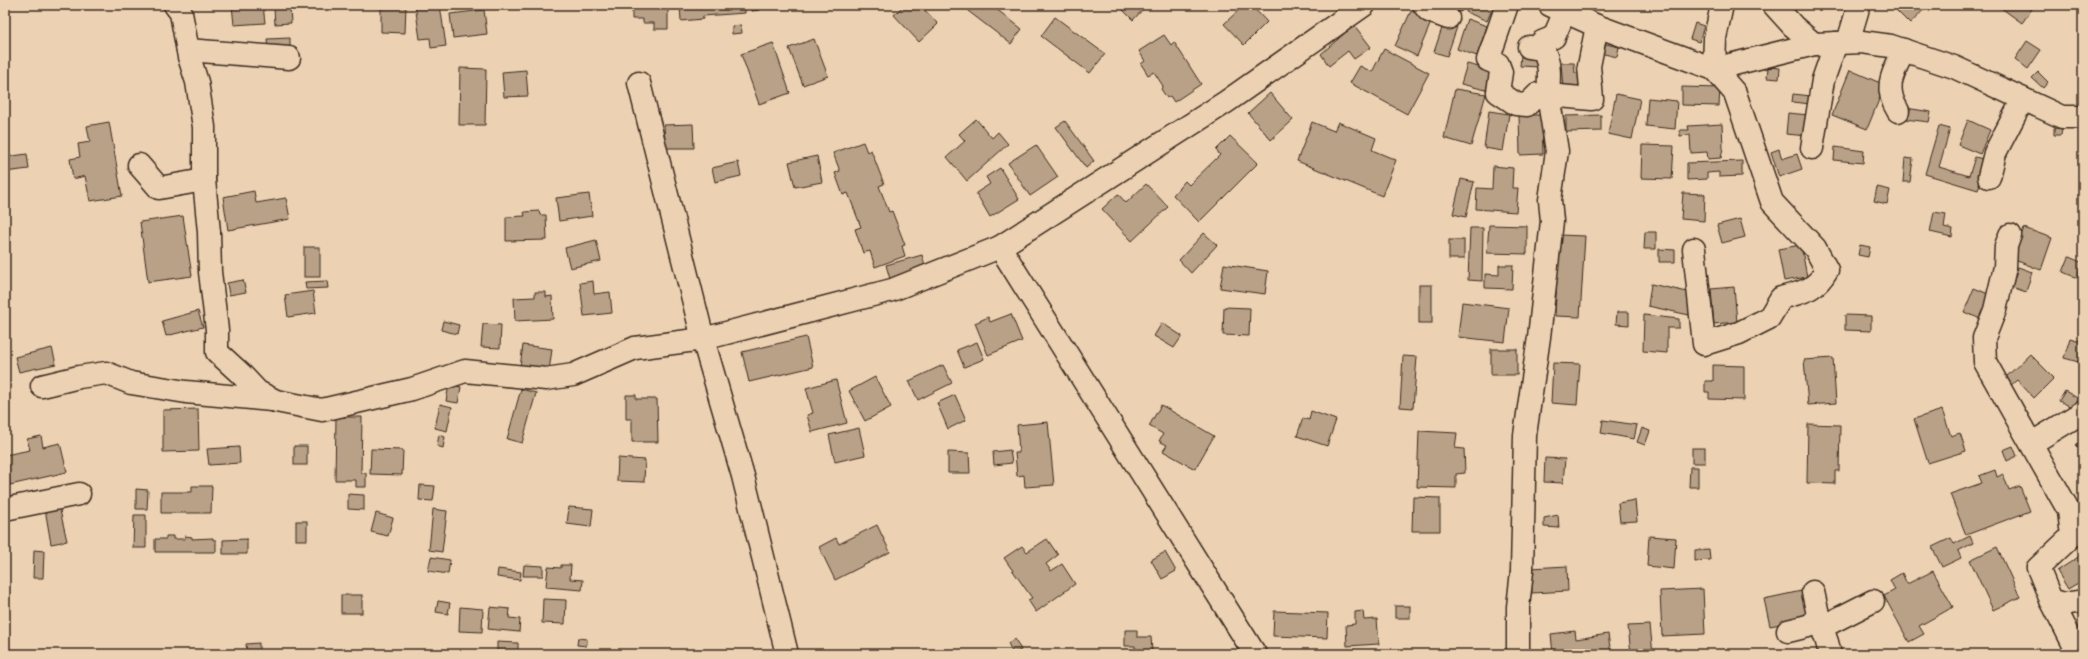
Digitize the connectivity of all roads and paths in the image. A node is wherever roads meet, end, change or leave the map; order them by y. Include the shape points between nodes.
1 (175, 5) edge
2 (1364, 5) edge
3 (1424, 5) edge
4 (1507, 5) edge
5 (1722, 5) edge
6 (1774, 5) edge
7 (1859, 5) edge
8 (1564, 9) edge
9 (1448, 18) dead end
10 (1597, 26) junction
11 (1842, 42) junction
12 (1814, 44) junction
13 (188, 50) junction
14 (1904, 50) junction
15 (289, 58) dead end
16 (1714, 69) junction
17 (639, 83) dead end
18 (1548, 95) junction
19 (2023, 99) junction
20 (1898, 111) dead end
21 (2083, 117) edge
22 (1812, 148) dead end
23 (139, 165) dead end
24 (1989, 177) dead end
25 (204, 180) junction
26 (2010, 235) dead end
27 (1000, 247) junction
28 (1694, 249) dead end
29 (702, 338) junction
30 (42, 386) dead end
31 (276, 401) junction
32 (2083, 412) edge
33 (2032, 443) junction
34 (79, 494) dead end
35 (5, 509) edge
36 (1813, 592) dead end
37 (2051, 600) junction
38 (1872, 602) dead end
39 (2083, 602) edge
40 (1820, 623) junction
41 (1788, 631) dead end
42 (2072, 646) edge
43 (787, 654) edge
44 (1255, 654) edge
45 (1518, 654) edge
46 (1830, 654) edge

1 - 13 street via 181,13
2 - 27 street via 1226,102
3 - 9 street via 1429,11
4 - 18 street via 1488,60 1498,64 1501,72 1498,92 1516,104 1527,104 1538,94
5 - 16 street via 1715,38
6 - 12 street
7 - 11 street
8 - 10 street
8 - 18 street via 1554,37 1533,48 1543,49 1547,57 1550,71
10 - 16 street
10 - 18 street via 1589,66 1592,99
11 - 12 street
11 - 14 street via 1862,42
11 - 22 street via 1823,80
12 - 16 street
13 - 15 street
13 - 25 street via 197,82 204,127
14 - 19 street via 1954,67
14 - 20 street via 1890,77 1891,99
16 - 28 street via 1735,93 1772,202 1815,248 1827,270 1821,281 1810,290 1781,298 1768,318 1739,333 1704,344
17 - 29 street
18 - 45 street via 1557,151 1550,200 1552,221 1541,322 1525,436
19 - 21 street via 2062,117
19 - 24 street via 1995,154
23 - 25 street via 159,188
25 - 31 street via 217,352 258,392
26 - 33 street via 1995,310 1984,338 1985,362
27 - 29 street via 892,290
27 - 44 street
29 - 31 street via 635,348 573,375 553,378 465,371 412,389 322,410
29 - 43 street via 745,483
30 - 31 street via 79,377 106,374 131,383 186,392
32 - 33 street
33 - 37 street via 2069,511 2072,536 2038,568
34 - 35 street
36 - 40 street
37 - 39 street via 2064,604
37 - 42 street
38 - 40 street
40 - 41 street
40 - 46 street

